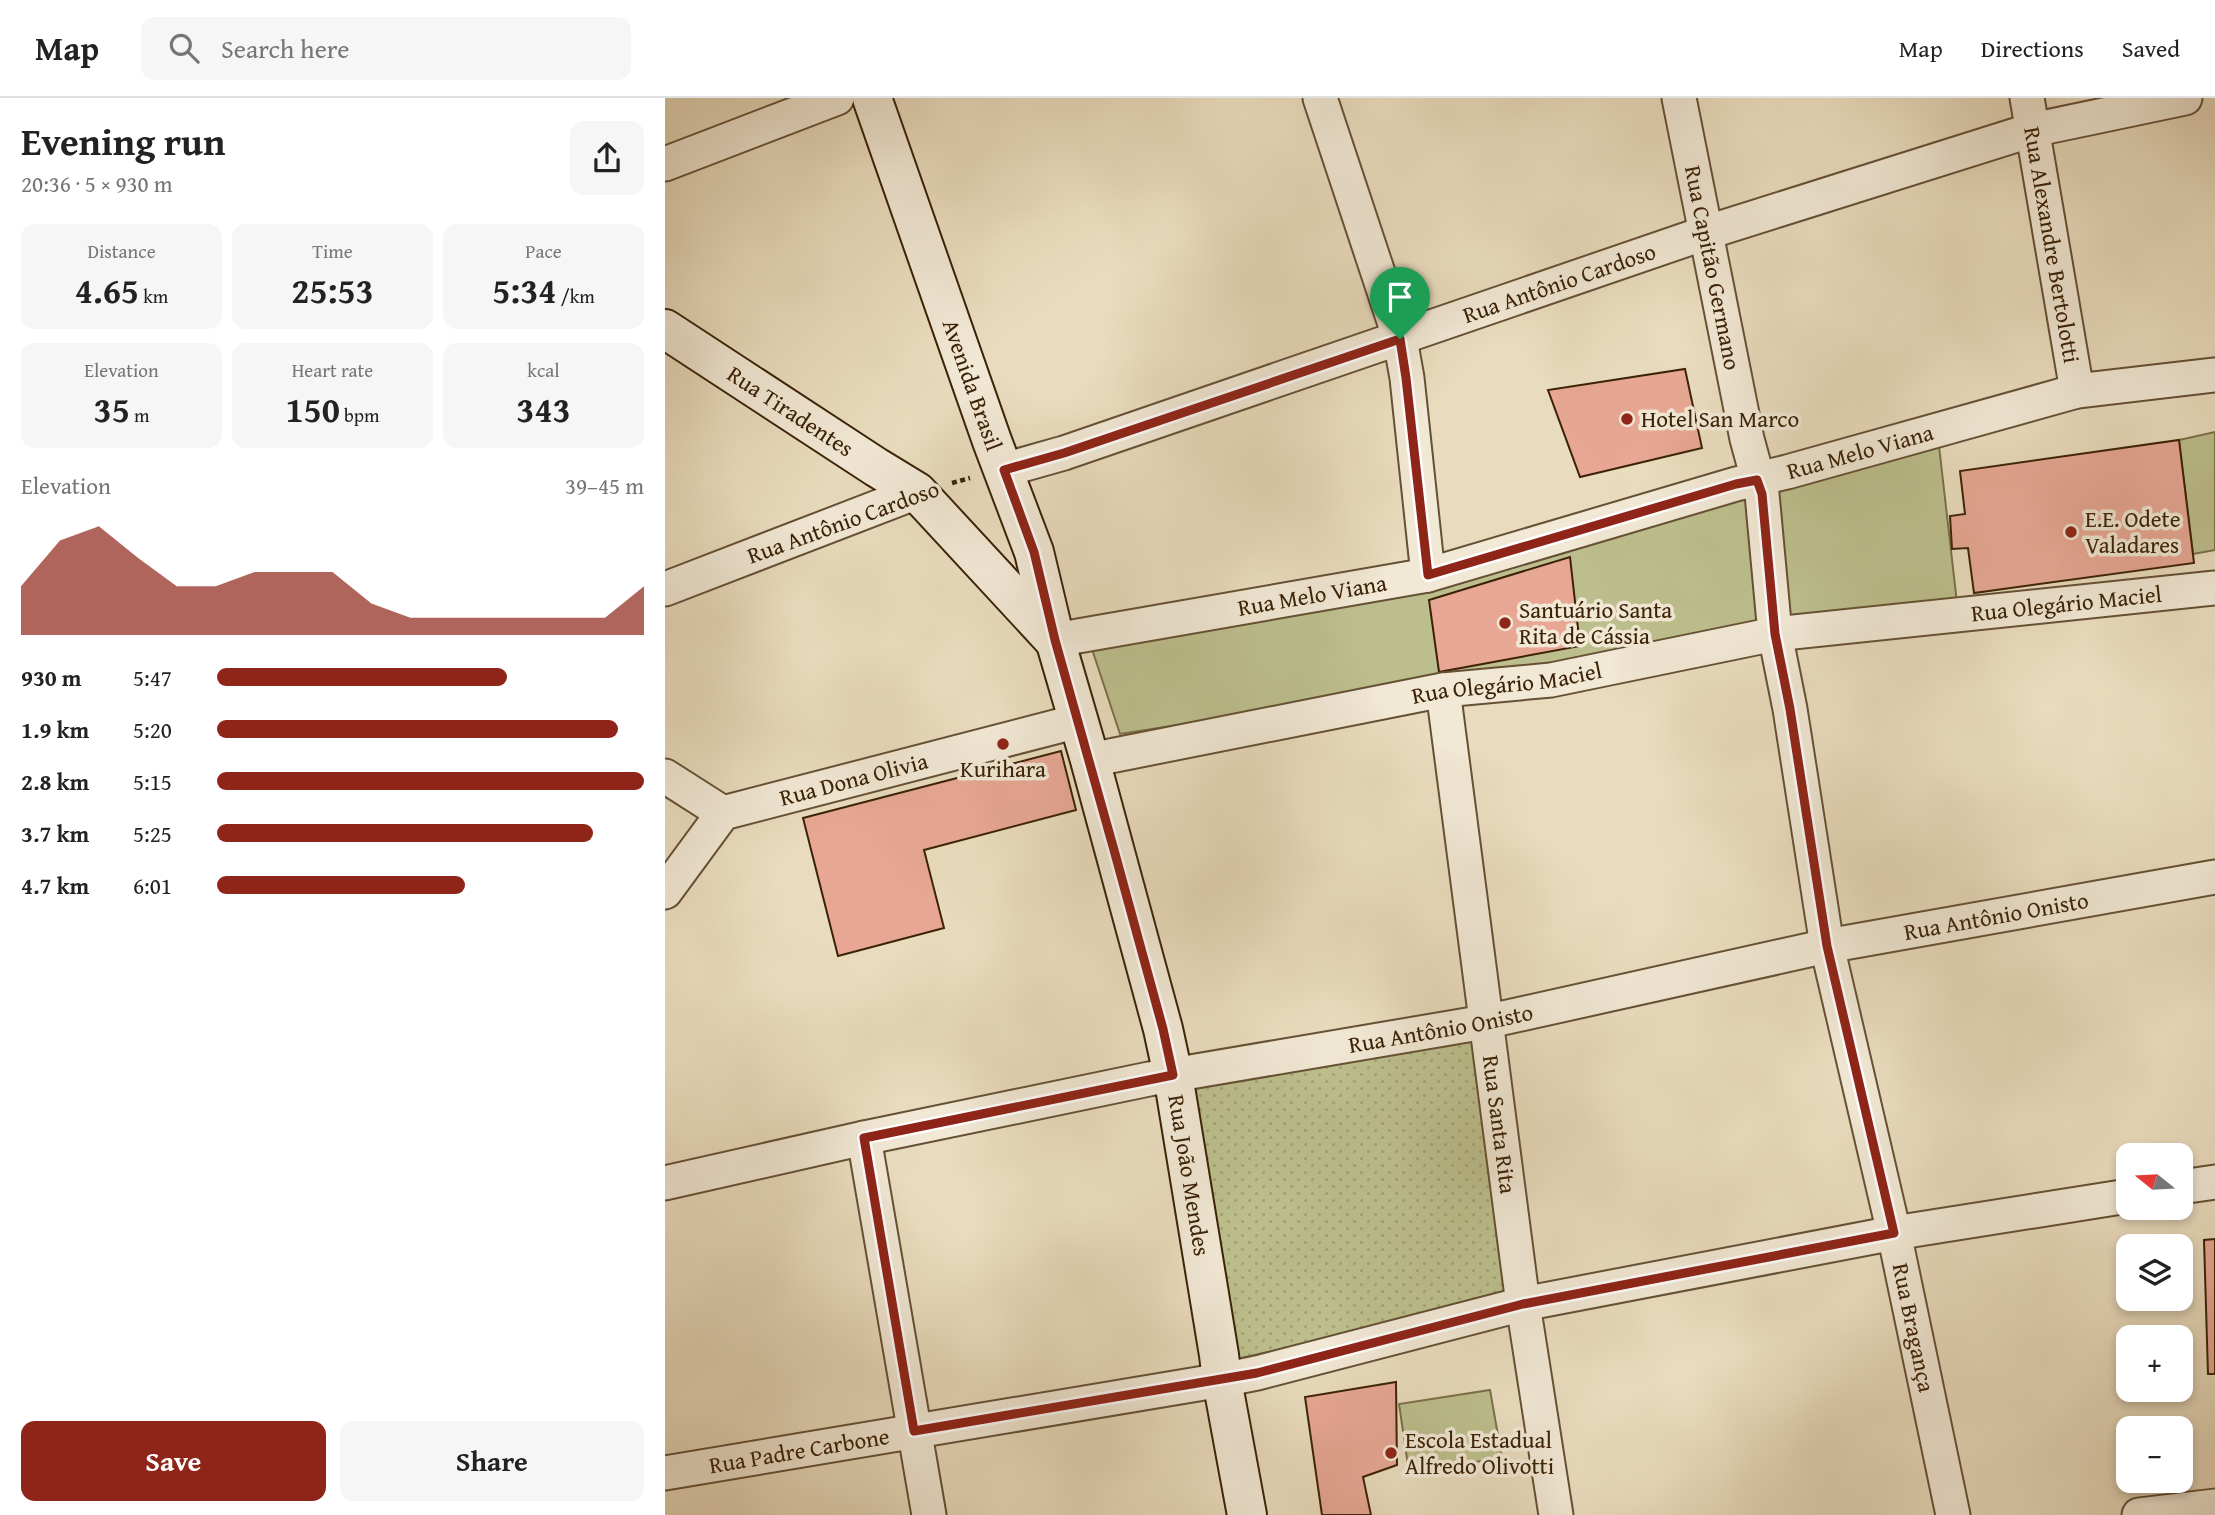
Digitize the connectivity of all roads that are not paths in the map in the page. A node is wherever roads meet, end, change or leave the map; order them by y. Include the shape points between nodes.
1 (837, 98) edge
2 (872, 98) edge
3 (1320, 98) edge
4 (1679, 98) edge
5 (2185, 98) edge
6 (2029, 114) edge
7 (665, 164) edge
8 (1705, 233) junction
9 (665, 329) edge
10 (1400, 339) junction
11 (2215, 375) edge
12 (2077, 391) junction
13 (1004, 470) junction
14 (1757, 480) junction
15 (917, 492) junction
16 (1428, 575) junction
17 (2215, 588) edge
18 (665, 589) edge
19 (1775, 634) junction
20 (1055, 640) junction
21 (1443, 690) junction
22 (1078, 721) junction
23 (1090, 760) junction
24 (665, 776) edge
25 (723, 813) junction
26 (2215, 877) edge
27 (665, 892) edge
28 (1827, 946) junction
29 (1485, 1022) junction
30 (1173, 1075) junction
31 (864, 1138) junction
32 (2215, 1182) edge
33 (665, 1183) edge
34 (2193, 1185) edge
35 (2116, 1198) edge
36 (1894, 1233) junction
37 (1523, 1304) junction
38 (1222, 1380) junction
39 (914, 1431) junction
40 (665, 1473) edge
41 (2215, 1506) edge
42 (929, 1515) edge
43 (1247, 1515) edge
44 (1556, 1515) edge
45 (1953, 1515) edge
46 (2139, 1515) edge

1 - 7 street
2 - 13 street, Avenida Brasil
3 - 10 street
4 - 8 street, Rua Capitão Germano
5 - 6 street, Rua Antônio Cardoso
6 - 8 street, Rua Antônio Cardoso
6 - 12 street, Rua Alexandre Bertolotti
8 - 10 street, Rua Antônio Cardoso
8 - 14 street, Rua Capitão Germano
9 - 15 street, Rua Tiradentes
10 - 13 street, Rua Antônio Cardoso
10 - 16 street
11 - 12 street, Rua Melo Viana
12 - 14 street, Rua Melo Viana
13 - 20 street, Avenida Brasil via 1034,552
14 - 16 street, Rua Melo Viana
14 - 19 street, Rua Bragança
15 - 18 street, Rua Antônio Cardoso
15 - 20 street
16 - 20 street, Rua Melo Viana
17 - 19 street, Rua Olegário Maciel
19 - 21 street, Rua Olegário Maciel via 1551,680
19 - 28 street, Rua Bragança
20 - 22 street, Rua João Mendes
21 - 23 street, Rua Olegário Maciel
21 - 29 street, Rua Santa Rita
22 - 23 street, Rua João Mendes
22 - 25 street, Rua Dona Olivia
23 - 30 street, Rua João Mendes
24 - 25 street
25 - 27 street
26 - 28 street, Rua Antônio Onisto
28 - 29 street, Rua Antônio Onisto
28 - 36 street, Rua Bragança
29 - 30 street, Rua Antônio Onisto
29 - 37 street, Rua Santa Rita
30 - 31 street, Rua Antônio Onisto
30 - 38 street, Rua João Mendes
31 - 33 street, Rua Antônio Onisto
31 - 39 street
32 - 34 street
35 - 36 street, Rua Padre Carbone
36 - 37 street, Rua Padre Carbone
36 - 45 street, Rua Bragança
37 - 38 street, Rua Padre Carbone
37 - 44 street, Rua Santa Rita
38 - 39 street, Rua Padre Carbone
38 - 43 street, Rua João Mendes
39 - 40 street, Rua Padre Carbone
39 - 42 street
41 - 46 street

